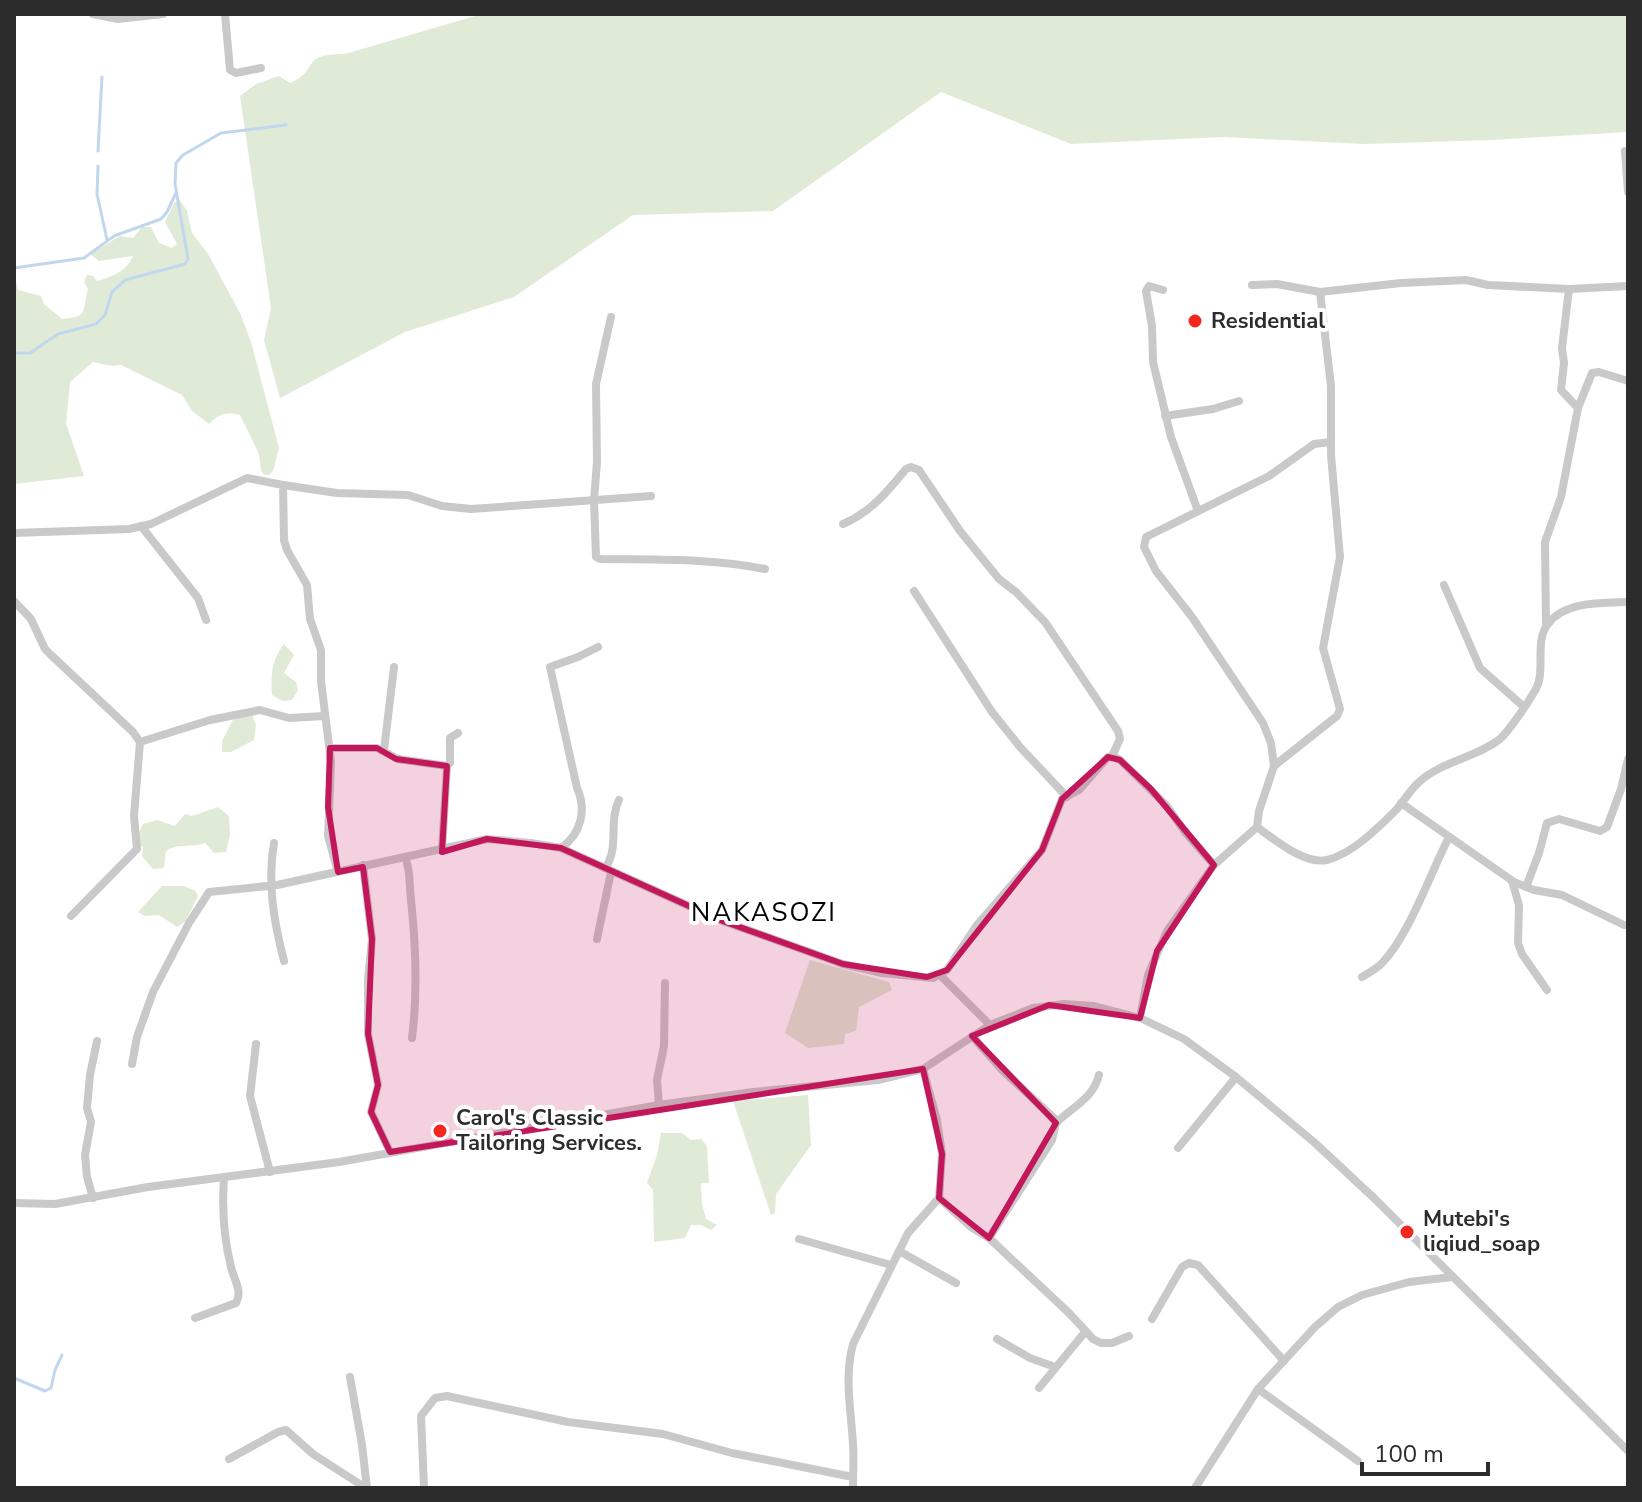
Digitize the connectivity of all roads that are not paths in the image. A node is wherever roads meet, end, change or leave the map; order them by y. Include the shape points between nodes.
1 (93, 14) edge
2 (163, 14) edge
3 (225, 14) edge
4 (261, 68) dead end
5 (1625, 151) dead end
6 (1628, 192) edge
7 (1252, 285) dead end
8 (1628, 286) edge
9 (1569, 289) junction
10 (1163, 290) dead end
11 (1320, 292) junction
12 (611, 317) dead end
13 (1628, 381) edge
14 (1239, 401) dead end
15 (1578, 408) junction
16 (1165, 416) junction
17 (1331, 442) junction
18 (283, 485) junction
19 (651, 496) dead end
20 (594, 500) junction
21 (1198, 511) junction
22 (843, 524) dead end
23 (141, 526) junction
24 (14, 533) edge
25 (765, 569) dead end
26 (1444, 585) dead end
27 (914, 591) dead end
28 (14, 601) edge
29 (1628, 602) edge
30 (206, 620) dead end
31 (1546, 625) junction
32 (598, 647) dead end
33 (394, 667) dead end
34 (1523, 706) junction
35 (325, 716) junction
36 (458, 733) dead end
37 (140, 742) junction
38 (330, 748) junction
39 (384, 750) junction
40 (1112, 756) junction
41 (1628, 759) edge
42 (447, 766) junction
43 (1274, 766) junction
44 (1067, 797) junction
45 (619, 800) dead end
46 (1401, 803) junction
47 (1257, 827) junction
48 (1449, 837) junction
49 (274, 843) dead end
50 (561, 848) junction
51 (442, 851) junction
52 (405, 857) junction
53 (363, 865) junction
54 (1214, 865) junction
55 (608, 870) junction
56 (338, 872) junction
57 (1512, 881) junction
58 (271, 886) junction
59 (1526, 887) junction
60 (71, 916) dead end
61 (1624, 925) dead end
62 (597, 939) dead end
63 (284, 961) dead end
64 (940, 975) junction
65 (1362, 977) dead end
66 (665, 983) dead end
67 (1547, 990) dead end
68 (1140, 1018) junction
69 (990, 1025) junction
70 (972, 1036) junction
71 (412, 1038) dead end
72 (97, 1041) dead end
73 (256, 1044) dead end
74 (132, 1064) dead end
75 (923, 1069) junction
76 (1099, 1075) dead end
77 (1236, 1077) junction
78 (659, 1105) junction
79 (1056, 1123) junction
80 (1178, 1148) dead end
81 (390, 1152) junction
82 (270, 1172) junction
83 (224, 1178) junction
84 (93, 1198) junction
85 (939, 1198) junction
86 (14, 1203) edge
87 (989, 1238) junction
88 (799, 1239) dead end
89 (899, 1251) junction
90 (891, 1265) junction
91 (1452, 1277) junction
92 (956, 1283) dead end
93 (195, 1318) dead end
94 (1152, 1319) dead end
95 (1085, 1332) junction
96 (1129, 1336) dead end
97 (997, 1339) dead end
98 (1284, 1361) junction
99 (1055, 1367) junction
100 (350, 1377) dead end
101 (1039, 1388) dead end
102 (1258, 1389) junction
103 (1628, 1451) edge
104 (229, 1459) dead end
105 (1358, 1461) dead end
106 (853, 1477) junction
107 (366, 1488) edge
108 (424, 1488) edge
109 (853, 1488) edge
110 (1195, 1488) edge

1 - 2 street via 118,19
3 - 4 street via 230,70
5 - 6 street
7 - 11 street
8 - 9 street
9 - 11 street via 1466,280
9 - 15 street via 1561,390
10 - 16 street via 1149,286 1146,291
11 - 17 street via 1331,386
12 - 20 street via 596,384
13 - 15 street via 1594,372
14 - 16 street
15 - 31 street via 1561,497 1545,542
16 - 21 street
17 - 21 street via 1314,444 1269,476
17 - 43 street via 1340,557 1323,648 1340,712
18 - 20 street via 408,495 459,508
18 - 23 street via 247,478
18 - 35 street via 284,540 307,585 310,619 321,650
19 - 20 street
20 - 25 street via 595,552 600,559
21 - 43 street via 1146,537 1144,547 1263,723
22 - 40 street via 868,511 906,469 919,470 960,531 999,579 1045,622 1088,683 1118,731
23 - 24 street
23 - 30 street via 198,598
26 - 34 street via 1480,668
27 - 44 street via 992,712
28 - 37 street via 31,619 45,649
29 - 31 street via 1564,610
31 - 34 street via 1539,680
32 - 50 street via 550,667 584,803 570,842
33 - 39 street
34 - 46 street via 1501,738 1428,775
35 - 37 street via 289,718 260,710
35 - 38 street
36 - 42 street via 450,738
37 - 60 street via 137,849
38 - 39 street
38 - 56 street via 328,836
39 - 42 street via 398,759
40 - 44 street
40 - 54 street via 1151,789
41 - 59 street via 1607,827 1600,831 1559,819 1547,823
42 - 51 street
43 - 47 street
44 - 64 street via 1056,810 1042,850
45 - 55 street
46 - 47 street via 1373,831 1328,860 1306,857
46 - 48 street
47 - 54 street
48 - 57 street
48 - 65 street via 1392,949 1383,963
49 - 58 street
50 - 51 street via 487,839
50 - 55 street
51 - 52 street
52 - 53 street
52 - 71 street via 417,952
53 - 56 street
53 - 81 street via 372,939 368,1034 378,1085 371,1112
54 - 68 street via 1157,951
55 - 62 street
55 - 64 street via 720,920 843,964 882,973
56 - 58 street
57 - 59 street
57 - 67 street via 1519,905 1518,943
58 - 63 street
58 - 74 street via 216,890 205,897 148,1004
59 - 61 street via 1562,895
64 - 69 street
66 - 78 street
68 - 69 street via 1064,1004 1033,1008
68 - 77 street via 1184,1039
69 - 70 street
70 - 75 street
70 - 79 street
72 - 84 street via 85,1155
73 - 82 street via 250,1096
75 - 78 street via 878,1080
75 - 85 street via 942,1154
76 - 79 street via 1086,1100
77 - 80 street
77 - 91 street via 1315,1143
78 - 81 street
79 - 87 street via 1052,1140
81 - 82 street
82 - 83 street
83 - 84 street
83 - 93 street via 230,1256 240,1294 236,1303
84 - 86 street
85 - 87 street
85 - 89 street via 919,1217
87 - 95 street
88 - 90 street
89 - 90 street
89 - 92 street
90 - 106 street via 849,1358
91 - 98 street via 1409,1282 1338,1307
91 - 103 street
94 - 98 street via 1182,1267 1198,1265
95 - 96 street via 1101,1343
95 - 99 street
97 - 99 street
98 - 102 street
99 - 101 street
100 - 107 street
102 - 105 street
102 - 110 street
104 - 107 street via 286,1430
106 - 108 street via 663,1434 568,1422 447,1396 435,1398 421,1416
106 - 109 street

